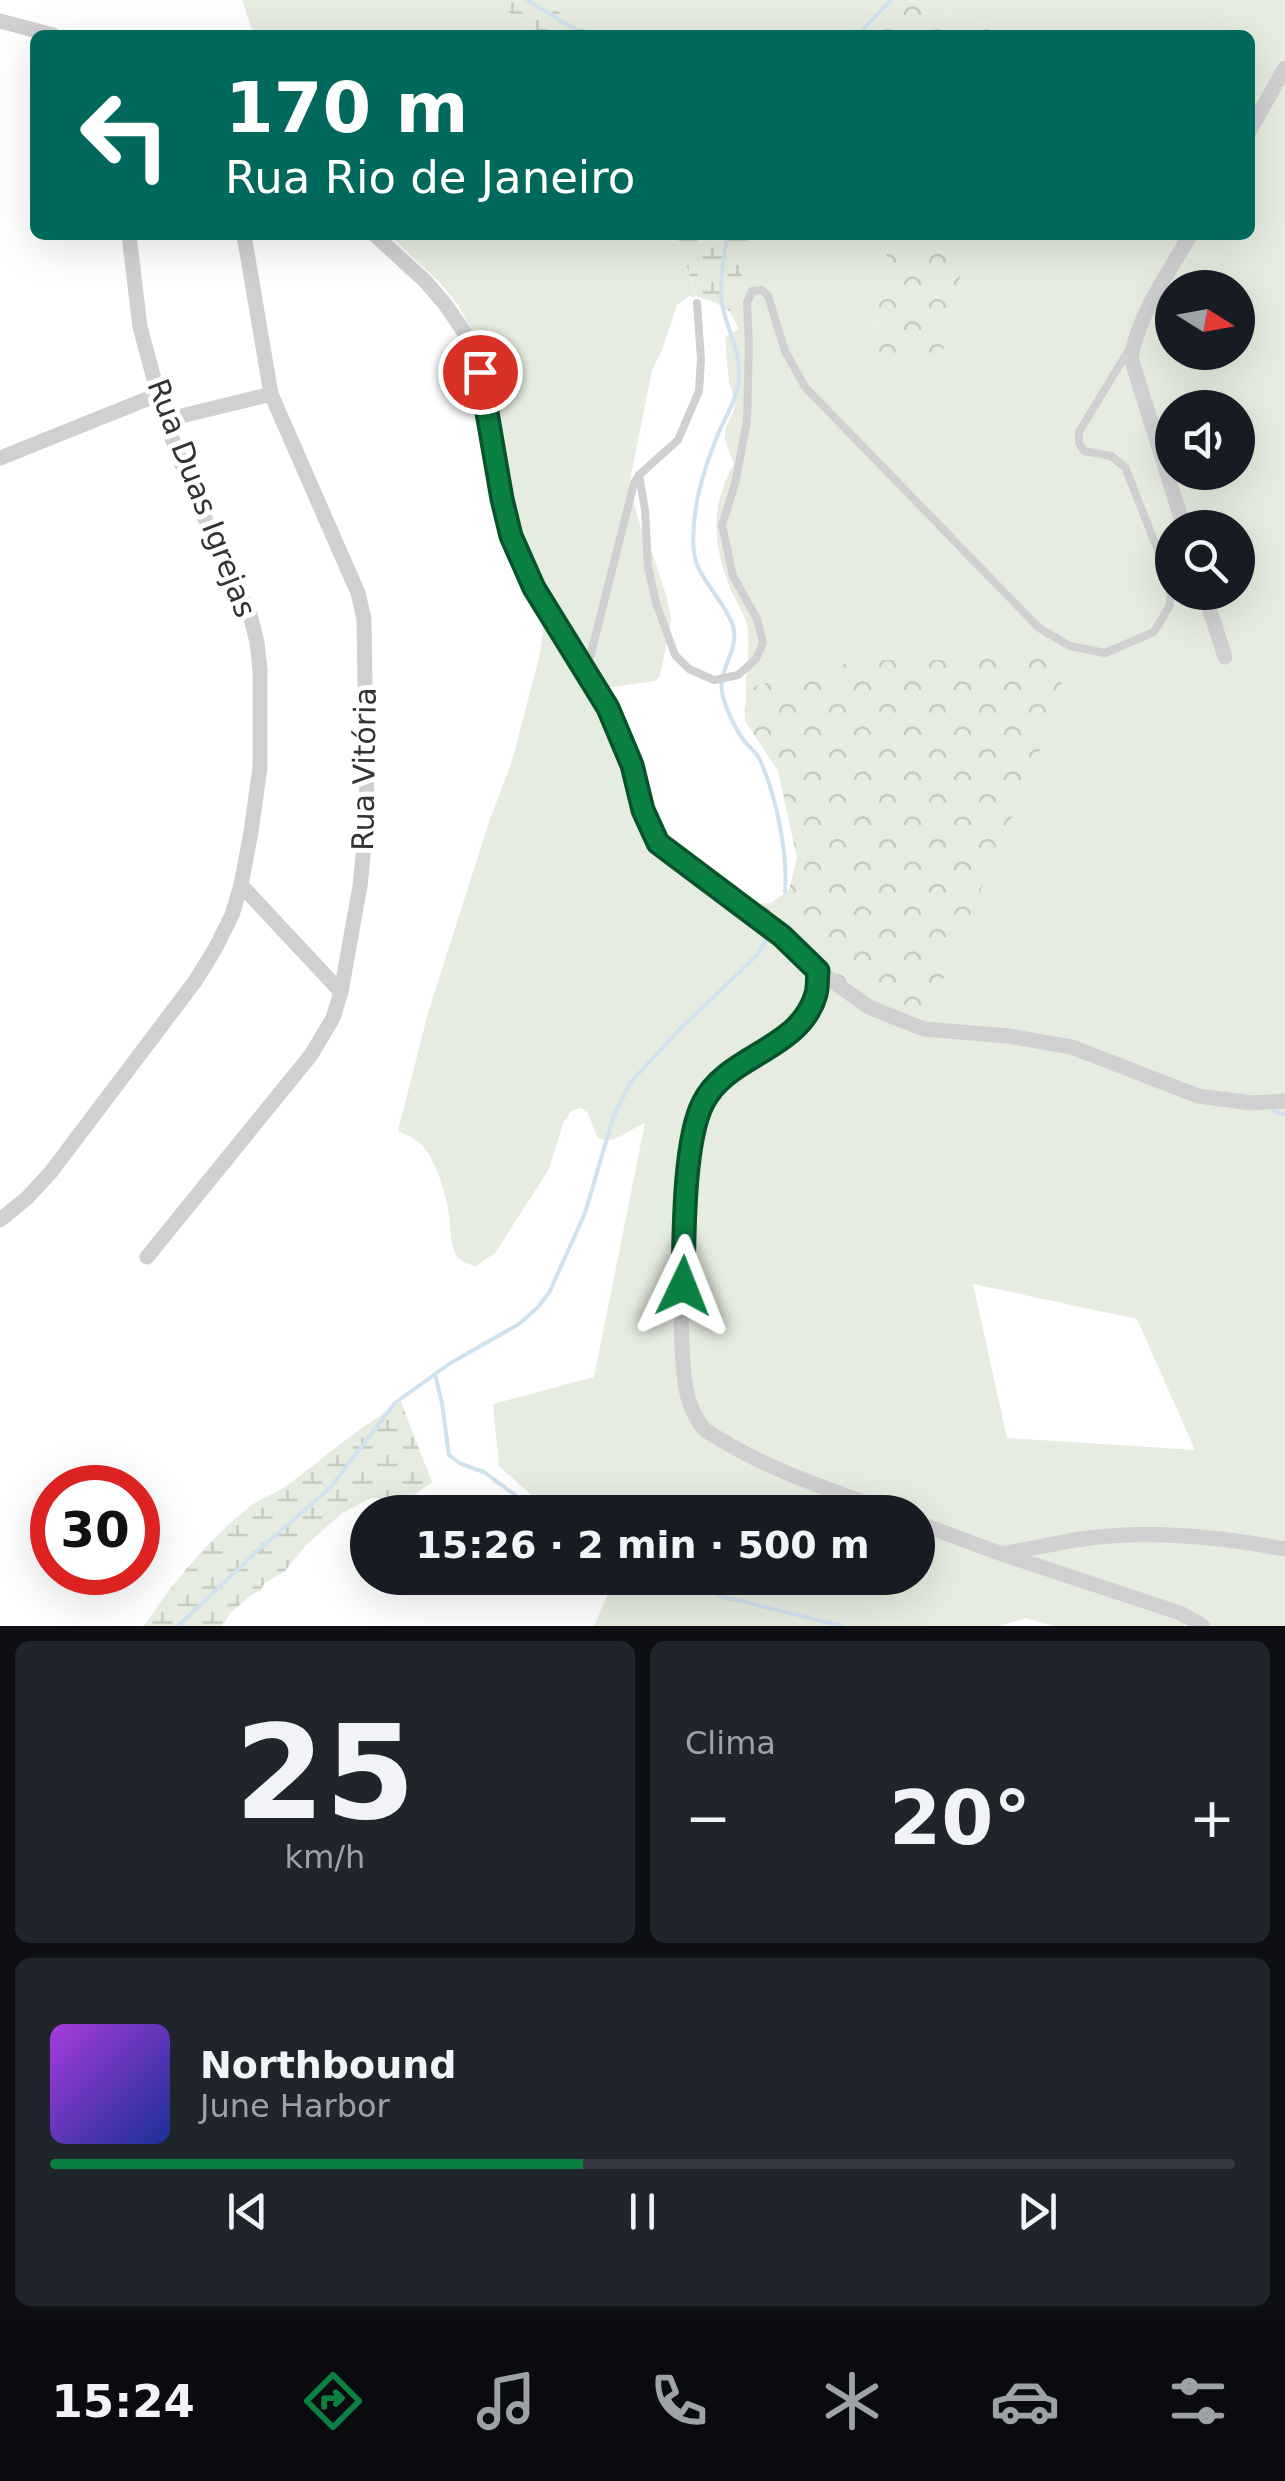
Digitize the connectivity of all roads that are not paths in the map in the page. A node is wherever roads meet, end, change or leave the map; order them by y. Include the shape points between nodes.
1 (0, 21) edge
2 (34, 30) edge
3 (1285, 68) edge
4 (1255, 121) edge
5 (130, 240) edge
6 (245, 240) edge
7 (380, 240) edge
8 (1187, 240) edge
9 (697, 304) dead end
10 (1134, 343) junction
11 (271, 394) junction
12 (157, 396) junction
13 (165, 420) junction
14 (0, 458) edge
15 (638, 475) junction
16 (1178, 510) edge
17 (1210, 610) edge
18 (1225, 657) dead end
19 (586, 674) junction
20 (241, 885) junction
21 (818, 971) junction
22 (341, 992) junction
23 (1285, 1101) edge
24 (0, 1220) edge
25 (147, 1256) dead end
26 (844, 1495) edge
27 (935, 1528) edge
28 (1285, 1548) edge
29 (1002, 1554) junction
30 (1203, 1626) edge

1 - 2 street
3 - 4 street
5 - 12 street, Rua Duas Igrejas
6 - 11 street, Rua Vitória
7 - 19 street via 425,281 466,335 480,372 511,536
8 - 10 street
9 - 15 lane via 699,391 678,440
10 - 15 lane via 1079,432 1079,443 1125,466 1170,581 1170,605 1154,632 1105,653 1070,646 1039,628 805,387 762,290 752,291 747,304 746,421 722,525 734,576 763,642 738,675 714,680 675,656 648,567
10 - 16 street via 1131,358
11 - 13 street
11 - 22 street, Rua Vitória via 364,620 367,815
12 - 13 street, Rua Duas Igrejas
12 - 14 street
13 - 20 street, Rua Duas Igrejas via 257,642 260,766
15 - 19 lane
17 - 18 street
19 - 21 street via 623,742 658,843
20 - 22 street
20 - 24 street, Rua Duas Igrejas via 196,980 52,1172
21 - 23 street via 868,1007 924,1029 1072,1047 1198,1096
21 - 26 street via 816,994 798,1025 722,1078 702,1105 688,1174 682,1350 690,1404 705,1430
22 - 25 street, Rua Vitória via 311,1055
27 - 29 street
28 - 29 street via 1206,1537 1120,1536
29 - 30 street

